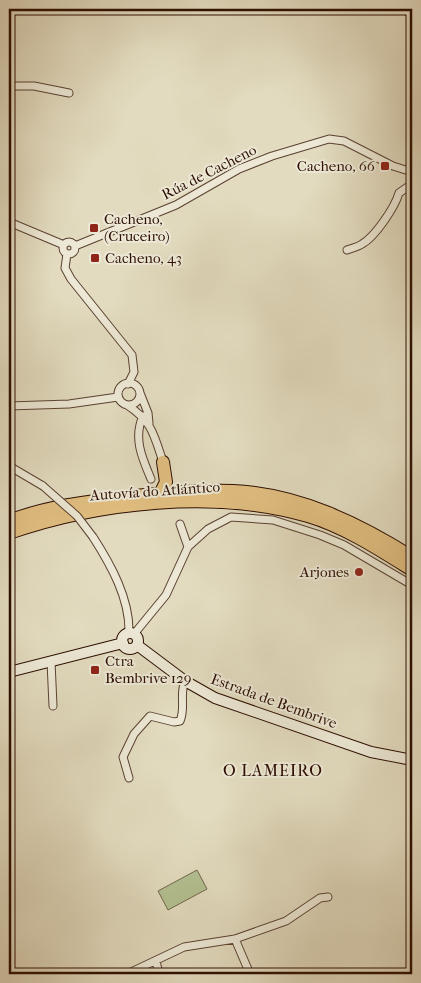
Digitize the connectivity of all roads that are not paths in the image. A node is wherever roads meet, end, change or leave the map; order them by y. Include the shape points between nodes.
1 (9, 86) edge
2 (69, 93) dead end
3 (412, 172) edge
4 (412, 184) edge
5 (9, 222) edge
6 (64, 245) junction
7 (75, 246) junction
8 (347, 250) dead end
9 (67, 254) junction
10 (128, 384) junction
11 (140, 394) junction
12 (118, 396) junction
13 (127, 405) junction
14 (9, 406) edge
15 (143, 416) junction
16 (149, 423) junction
17 (162, 462) joint
18 (9, 466) edge
19 (151, 479) dead end
20 (160, 494) junction
21 (9, 513) edge
22 (35, 513) junction
23 (9, 521) edge
24 (180, 524) dead end
25 (9, 533) edge
26 (188, 547) junction
27 (412, 557) edge
28 (412, 570) edge
29 (412, 585) edge
30 (132, 634) junction
31 (123, 643) junction
32 (137, 645) junction
33 (51, 661) junction
34 (9, 672) edge
35 (186, 681) junction
36 (53, 706) dead end
37 (412, 760) edge
38 (129, 778) dead end
39 (328, 897) dead end
40 (235, 940) junction
41 (156, 961) junction
42 (127, 974) edge
43 (159, 974) edge
44 (250, 974) edge

1 - 2 street via 34,86
3 - 7 street, Rúa de Cacheno via 344,141 329,139 239,169 176,205
4 - 8 street via 399,193 396,203 372,235 363,244
5 - 6 street
6 - 7 street via 70,242
6 - 9 street
7 - 9 street via 74,253
9 - 10 street via 65,268 71,279 132,355 134,372
10 - 11 street via 137,387
10 - 12 street via 120,388
11 - 13 street via 136,403
11 - 16 street
12 - 13 street
12 - 14 street via 69,404
13 - 15 street
15 - 16 street
15 - 19 street via 138,440
16 - 17 street
17 - 20 highway via 166,482
18 - 30 street, bridge via 43,486 77,516 93,537 122,594
20 - 22 highway, Autovía do Atlántico via 73,503
20 - 27 highway, Autovía do Atlántico via 197,490 271,496 333,514
21 - 22 highway
22 - 23 highway, Autovía do Atlántico
24 - 26 street
25 - 28 highway, Autovía do Atlántico via 38,523 103,510 196,501 235,502 309,516 360,539
26 - 29 street via 208,529 231,517 273,520 320,534
26 - 30 street via 166,595
30 - 31 street via 124,637
30 - 32 street via 138,638
31 - 32 street via 128,649
31 - 33 street
32 - 35 street, Estrada de Bembrive
33 - 34 street
33 - 36 street
35 - 37 street, Estrada de Bembrive via 233,705 371,752
35 - 38 street via 181,693 180,721 150,716 134,734 123,757
39 - 40 street via 320,898 286,921
40 - 41 street via 184,947
40 - 44 street
41 - 42 street
41 - 43 street

